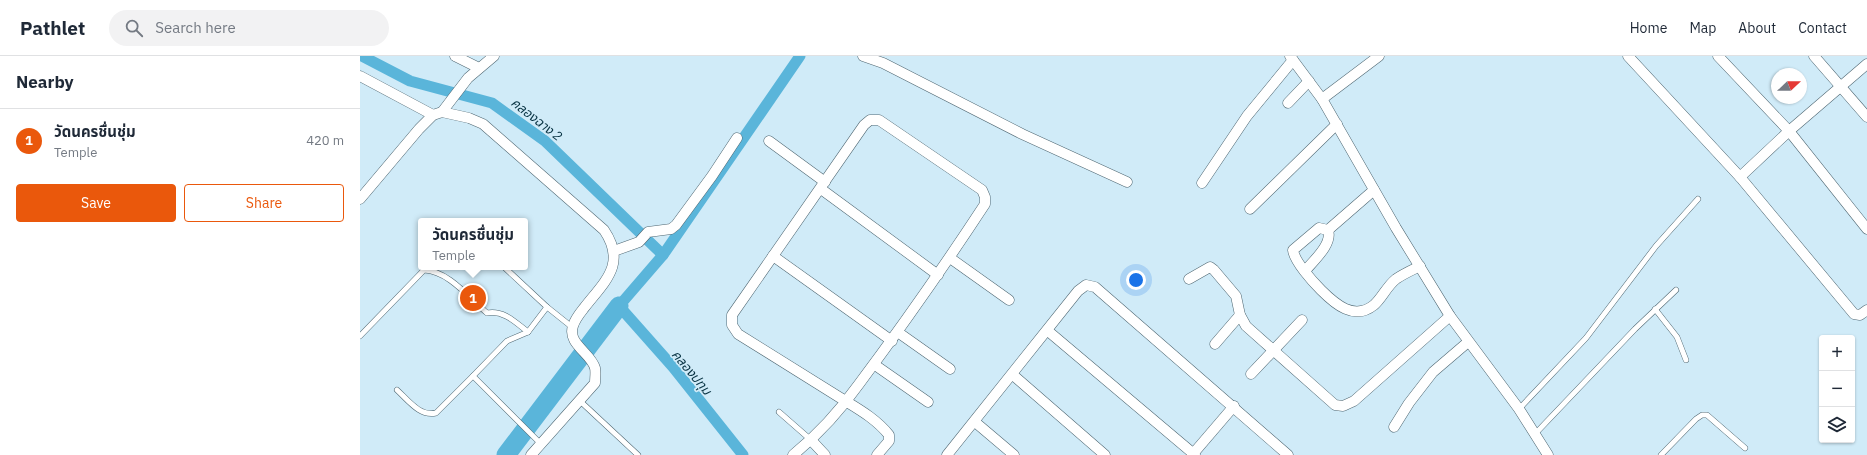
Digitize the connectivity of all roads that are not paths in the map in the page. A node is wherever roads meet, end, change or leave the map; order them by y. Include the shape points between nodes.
1 (455, 56) edge
2 (494, 56) edge
3 (863, 56) edge
4 (1379, 56) edge
5 (1628, 56) edge
6 (1718, 56) edge
7 (1814, 56) edge
8 (1292, 58) edge
9 (884, 59) edge
10 (1867, 64) edge
11 (479, 68) junction
12 (360, 76) edge
13 (1309, 81) junction
14 (1842, 86) junction
15 (1322, 99) junction
16 (1288, 103) dead end
17 (437, 114) junction
18 (1867, 117) edge
19 (1337, 124) junction
20 (1789, 131) junction
21 (737, 138) dead end
22 (769, 141) dead end
23 (1740, 177) junction
24 (1127, 182) dead end
25 (1202, 183) dead end
26 (823, 186) junction
27 (1374, 190) junction
28 (360, 199) edge
29 (1698, 199) dead end
30 (1250, 209) dead end
31 (1867, 228) edge
32 (1328, 230) junction
33 (614, 250) junction
34 (773, 256) junction
35 (950, 258) junction
36 (1420, 266) junction
37 (507, 270) edge
38 (1305, 271) junction
39 (938, 275) junction
40 (1189, 279) dead end
41 (1676, 290) dead end
42 (1009, 300) dead end
43 (547, 307) junction
44 (1655, 309) junction
45 (1867, 310) edge
46 (1240, 315) junction
47 (1450, 316) junction
48 (1302, 320) dead end
49 (572, 327) junction
50 (1048, 331) junction
51 (528, 332) junction
52 (899, 333) junction
53 (360, 336) edge
54 (892, 342) junction
55 (1468, 342) junction
56 (1215, 344) dead end
57 (1274, 352) junction
58 (1686, 360) dead end
59 (875, 365) junction
60 (950, 369) dead end
61 (1251, 374) dead end
62 (1013, 375) junction
63 (472, 376) junction
64 (397, 390) dead end
65 (580, 401) junction
66 (847, 402) junction
67 (928, 402) dead end
68 (1234, 406) junction
69 (1518, 409) junction
70 (779, 412) dead end
71 (975, 422) junction
72 (1394, 427) dead end
73 (1535, 434) junction
74 (812, 440) junction
75 (541, 444) junction
76 (1745, 448) dead end
77 (531, 455) edge
78 (638, 455) edge
79 (793, 455) edge
80 (825, 455) edge
81 (877, 455) edge
82 (947, 455) edge
83 (1014, 455) edge
84 (1105, 455) edge
85 (1194, 455) edge
86 (1288, 455) edge
87 (1548, 455) edge
88 (1661, 455) edge

1 - 11 street
2 - 11 street
3 - 9 street
4 - 15 street
5 - 23 street
6 - 20 street
7 - 14 street
8 - 13 street
8 - 25 street via 1247,116
9 - 24 street via 1022,134
10 - 14 street
11 - 17 street
12 - 17 street
13 - 15 street
13 - 16 street
14 - 18 street
14 - 20 street
15 - 19 street
17 - 28 street via 419,129
17 - 33 street via 469,118 483,124 604,230
19 - 27 street
19 - 30 street
20 - 23 street
20 - 31 street
21 - 33 street via 676,225 671,229 648,232 639,242
22 - 26 street
23 - 45 street via 1854,314 1860,315
26 - 34 street
26 - 35 street via 864,125 870,120 879,120 982,190 985,204
26 - 39 street
27 - 32 street
27 - 36 street
29 - 69 lane via 1656,246 1586,338
32 - 38 street via 1328,242
32 - 38 street via 1320,228 1293,250 1295,258
33 - 49 street via 614,264 610,275 576,318
34 - 54 street
34 - 66 street via 732,314 732,325 738,334
35 - 39 street
35 - 42 street
36 - 38 street via 1396,279 1373,306 1363,311 1350,311 1338,306 1316,286
36 - 47 street
37 - 43 lane
39 - 52 street
40 - 46 street via 1210,267 1236,296
41 - 44 lane
43 - 49 lane
43 - 51 lane
44 - 58 lane via 1677,337
44 - 73 lane
46 - 56 street
46 - 57 street via 1246,326
47 - 55 street
47 - 57 street via 1354,401 1343,406 1335,406
48 - 57 street
49 - 65 street via 577,344 592,361 595,369 594,383
50 - 62 street
50 - 68 street via 1078,290 1086,285 1095,287
50 - 85 street
51 - 53 lane via 504,314 487,313 447,278 424,270
51 - 63 lane via 507,341
52 - 54 street
52 - 60 street
54 - 59 street
55 - 69 street
55 - 72 street via 1433,372
57 - 61 street
59 - 66 street
59 - 67 street
62 - 71 street
62 - 84 street
63 - 64 lane via 436,413 428,415 422,413
63 - 75 lane
65 - 75 street
65 - 78 lane
66 - 74 street
66 - 81 street via 879,424 889,435 889,441
68 - 85 street
68 - 86 street
69 - 73 street
70 - 74 lane
71 - 82 street
71 - 83 street
73 - 87 street
74 - 79 street
74 - 80 street
75 - 77 street
76 - 88 lane via 1707,415 1702,415

